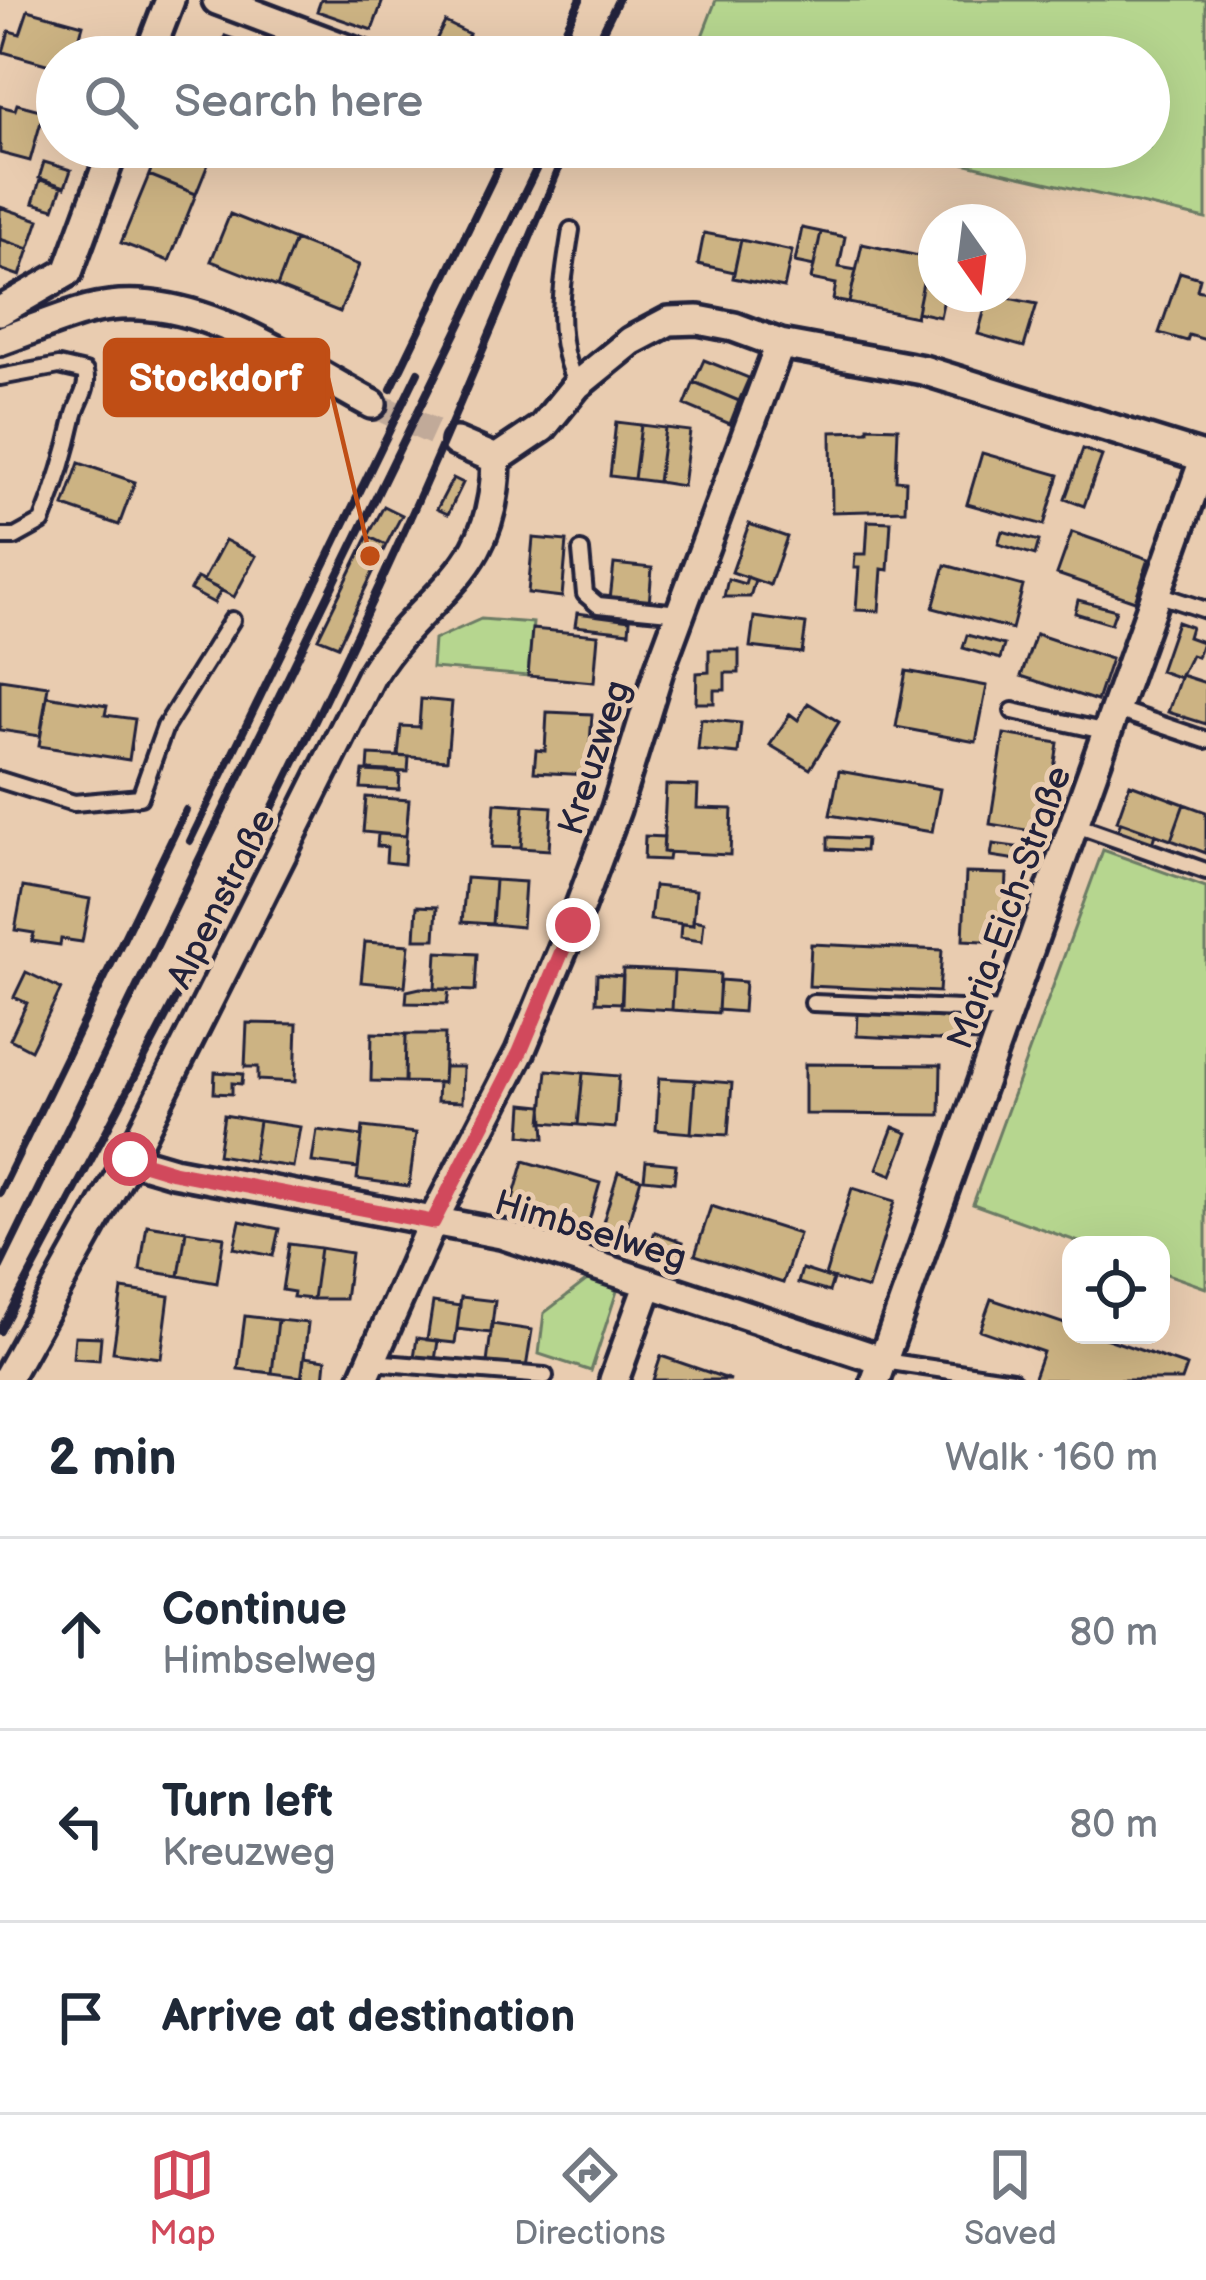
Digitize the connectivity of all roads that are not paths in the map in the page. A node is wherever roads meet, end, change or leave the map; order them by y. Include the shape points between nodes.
1 (170, 0) edge
2 (217, 0) edge
3 (156, 36) edge
4 (312, 36) edge
5 (106, 168) edge
6 (571, 230) dead end
7 (0, 311) edge
8 (0, 341) edge
9 (780, 344) junction
10 (0, 377) edge
11 (577, 386) junction
12 (372, 404) tunnel mouth
13 (456, 442) tunnel mouth
14 (1205, 458) edge
15 (496, 459) junction
16 (0, 537) edge
17 (581, 551) dead end
18 (1157, 594) junction
19 (1206, 610) edge
20 (680, 614) junction
21 (232, 620) dead end
22 (1013, 711) dead end
23 (1114, 721) junction
24 (1206, 740) edge
25 (0, 780) edge
26 (1076, 825) junction
27 (1206, 871) edge
28 (813, 1003) dead end
29 (1009, 1010) junction
30 (130, 1159) junction
31 (433, 1222) junction
32 (649, 1283) junction
33 (368, 1371) edge
34 (880, 1371) edge
35 (545, 1376) dead end
36 (6, 1380) edge
37 (614, 1380) edge
38 (1012, 1380) edge

1 - 3 street
2 - 4 street
5 - 7 street via 68,272
6 - 11 lane via 560,308
8 - 12 street via 88,310 155,306 215,322
9 - 11 street via 734,327 669,321
9 - 14 street via 923,370
9 - 20 street, Kreuzweg
10 - 16 lane via 73,367 88,382 42,522
11 - 15 street via 542,428
13 - 15 street
14 - 18 street, Maria-Eich-Straße
15 - 30 street, Alpenstraße via 494,508 478,549 372,674
17 - 20 lane via 585,594 598,604
18 - 19 lane
18 - 23 street, Maria-Eich-Straße
20 - 31 street, Kreuzweg via 573,925 520,1052
21 - 25 lane via 165,727 140,797 74,803
22 - 23 lane
23 - 24 lane
23 - 26 street, Maria-Eich-Straße
26 - 27 lane
26 - 29 street, Maria-Eich-Straße
28 - 29 lane
29 - 34 street, Maria-Eich-Straße
30 - 31 street, Himbselweg
30 - 36 street, Alpenstraße
31 - 32 street, Himbselweg via 501,1234
31 - 33 street, Kreuzweg
32 - 34 street, Himbselweg
32 - 37 street
33 - 35 lane
34 - 38 lane

